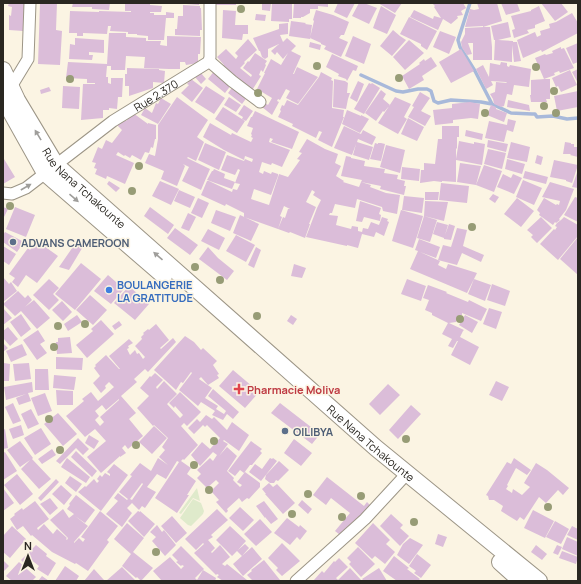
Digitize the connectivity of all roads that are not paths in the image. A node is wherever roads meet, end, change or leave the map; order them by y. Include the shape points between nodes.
1 (30, 3) edge
2 (210, 3) edge
3 (210, 61) junction
4 (3, 70) edge
5 (7, 93) edge
6 (260, 102) dead end
7 (50, 169) junction
8 (3, 193) edge
9 (402, 480) junction
10 (521, 578) edge
11 (296, 581) edge
12 (539, 581) edge

1 - 5 street via 28,59
2 - 3 street
3 - 6 street
3 - 7 street, Rue 2.370 via 113,121
4 - 5 main road, Rue Nana Tchakounte
5 - 7 main road, Rue Nana Tchakounte
8 -> 7 street, Rue 2.370 via 12,194 26,188
7 -> 9 main road, Rue Nana Tchakounte
10 -> 7 main road, Rue Nana Tchakounte via 376,448
9 - 10 main road, Rue Nana Tchakounte
9 - 11 street via 365,519
10 - 12 main road, Rue Nana Tchakounte

